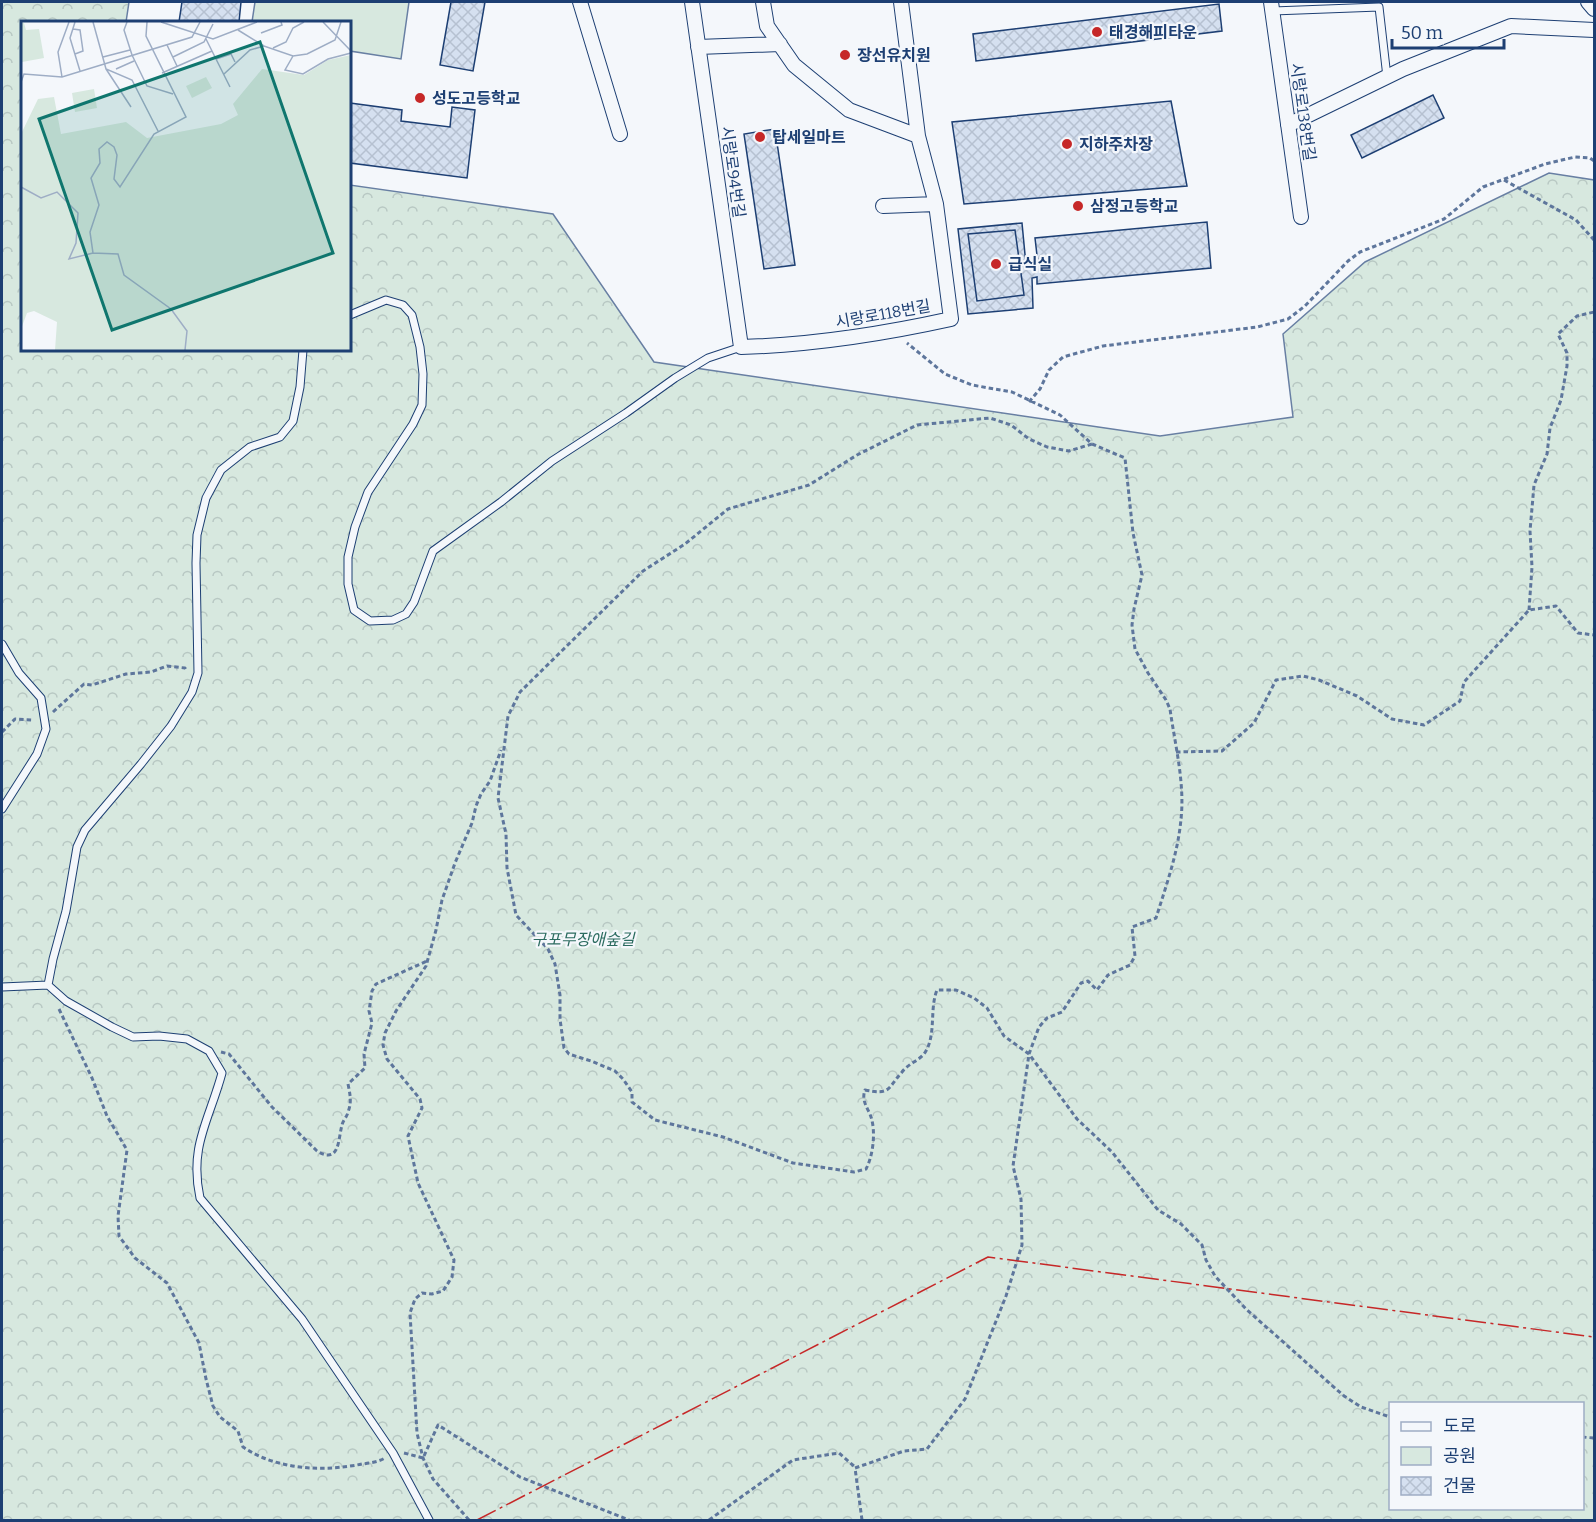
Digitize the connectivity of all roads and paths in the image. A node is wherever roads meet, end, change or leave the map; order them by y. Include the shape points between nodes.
1 (580, 2) edge
2 (692, 2) edge
3 (764, 2) edge
4 (901, 2) edge
5 (1588, 2) edge
6 (1272, 6) edge
7 (1594, 9) edge
8 (1594, 30) edge
9 (780, 44) junction
10 (698, 46) junction
11 (1387, 77) junction
12 (1288, 125) junction
13 (620, 134) dead end
14 (918, 136) junction
15 (1594, 161) edge
16 (1504, 179) junction
17 (936, 204) junction
18 (883, 206) dead end
19 (1301, 217) dead end
20 (1594, 240) edge
21 (1594, 312) edge
22 (351, 315) edge
23 (896, 331) junction
24 (741, 347) junction
25 (303, 351) edge
26 (1029, 402) junction
27 (1092, 444) junction
28 (1529, 610) junction
29 (1594, 635) edge
30 (2, 644) edge
31 (195, 682) junction
32 (45, 716) junction
33 (2, 732) edge
34 (504, 743) junction
35 (1176, 752) junction
36 (2, 809) edge
37 (427, 961) junction
38 (48, 986) junction
39 (2, 987) edge
40 (209, 1051) junction
41 (1029, 1054) junction
42 (1389, 1417) edge
43 (393, 1453) junction
44 (423, 1458) junction
45 (855, 1468) junction
46 (429, 1521) edge
47 (469, 1521) edge
48 (629, 1521) edge
49 (709, 1521) edge
50 (862, 1521) edge

1 - 13 street
2 - 10 street, 시랑로94번길
3 - 9 street via 767,26
4 - 14 street, 시랑로118번길
5 - 7 street
6 - 11 lane, 시랑로138번길 via 1378,7
6 - 12 street, 시랑로138번길
8 - 11 street via 1511,26
9 - 10 street
9 - 14 street via 794,65 849,110
10 - 24 street, 시랑로94번길
11 - 12 street
12 - 19 street, 시랑로138번길
14 - 17 street, 시랑로118번길
15 - 16 path via 1575,157
16 - 20 path via 1576,220
16 - 26 path via 1483,187 1444,219 1360,252 1288,319 1257,327 1103,346 1062,357
17 - 18 street
17 - 23 street, 시랑로118번길 via 951,319
21 - 28 path via 1577,316 1558,334 1568,353 1567,366 1547,454 1534,485
22 - 24 lane via 386,300 403,305 412,315 423,374 422,405 368,492 348,557 348,584 354,610 370,621 393,620 406,614 433,552 552,462 708,358
23 - 24 street, 시랑로118번길
23 - 26 path via 945,374 972,385 1012,392
25 - 31 lane via 293,421 280,437 250,447 221,470 206,498 197,535
26 - 27 path via 1060,415
27 - 34 path via 1069,451 1047,447 1011,425 990,418 917,425 809,484 728,509 644,571 531,680 513,703
27 - 35 path via 1125,458 1142,575 1132,625 1135,649 1170,709
28 - 29 path via 1556,606 1578,633
28 - 35 path via 1464,682 1460,701 1424,725 1392,719 1357,696 1303,676 1276,680 1254,723 1222,751
30 - 32 lane via 19,673 41,698
31 - 32 path via 185,668 174,666 126,674 84,684
31 - 38 lane via 171,726 81,838
32 - 33 path via 38,720 15,719
32 - 36 lane via 46,729 37,754
34 - 37 path via 455,862
34 - 41 path via 498,798 516,915 548,949 555,964 564,1048 568,1054 615,1071 632,1092 632,1102 655,1120 723,1137 793,1164 854,1173 866,1169 872,1151 872,1119 865,1106 865,1090 887,1091 901,1072 923,1056 937,990 956,990 987,1008 1004,1036
35 - 41 path via 1181,820 1156,918 1132,927 1135,956 1130,965 1108,975 1097,990 1088,981 1081,983 1062,1012 1047,1018 1039,1028
37 - 40 path via 376,984 372,991 365,1068 348,1084 351,1103 342,1122 339,1146 331,1155 317,1151 283,1118 229,1054
37 - 44 path via 396,1011 383,1045 387,1059 420,1099 422,1108 408,1136 418,1183 454,1260 448,1286 432,1294 422,1293 410,1313 417,1433
38 - 39 lane
38 - 40 lane via 66,1001 133,1037 187,1039
38 - 43 path via 107,1116 127,1150 119,1236 135,1258 167,1284 199,1344 213,1406 220,1417 238,1431 243,1447 276,1462 333,1469 382,1461
40 - 43 lane via 222,1073 195,1157 200,1198 302,1319
41 - 42 path via 1077,1119 1112,1152 1158,1210 1181,1224 1202,1245 1215,1276 1246,1309 1344,1396
41 - 45 path via 1013,1166 1021,1199 1022,1245 965,1399 927,1449 904,1451
43 - 44 path
43 - 46 lane
44 - 47 path via 433,1479
44 - 48 path via 438,1425 520,1477
45 - 49 path via 839,1453 793,1460
45 - 50 path

